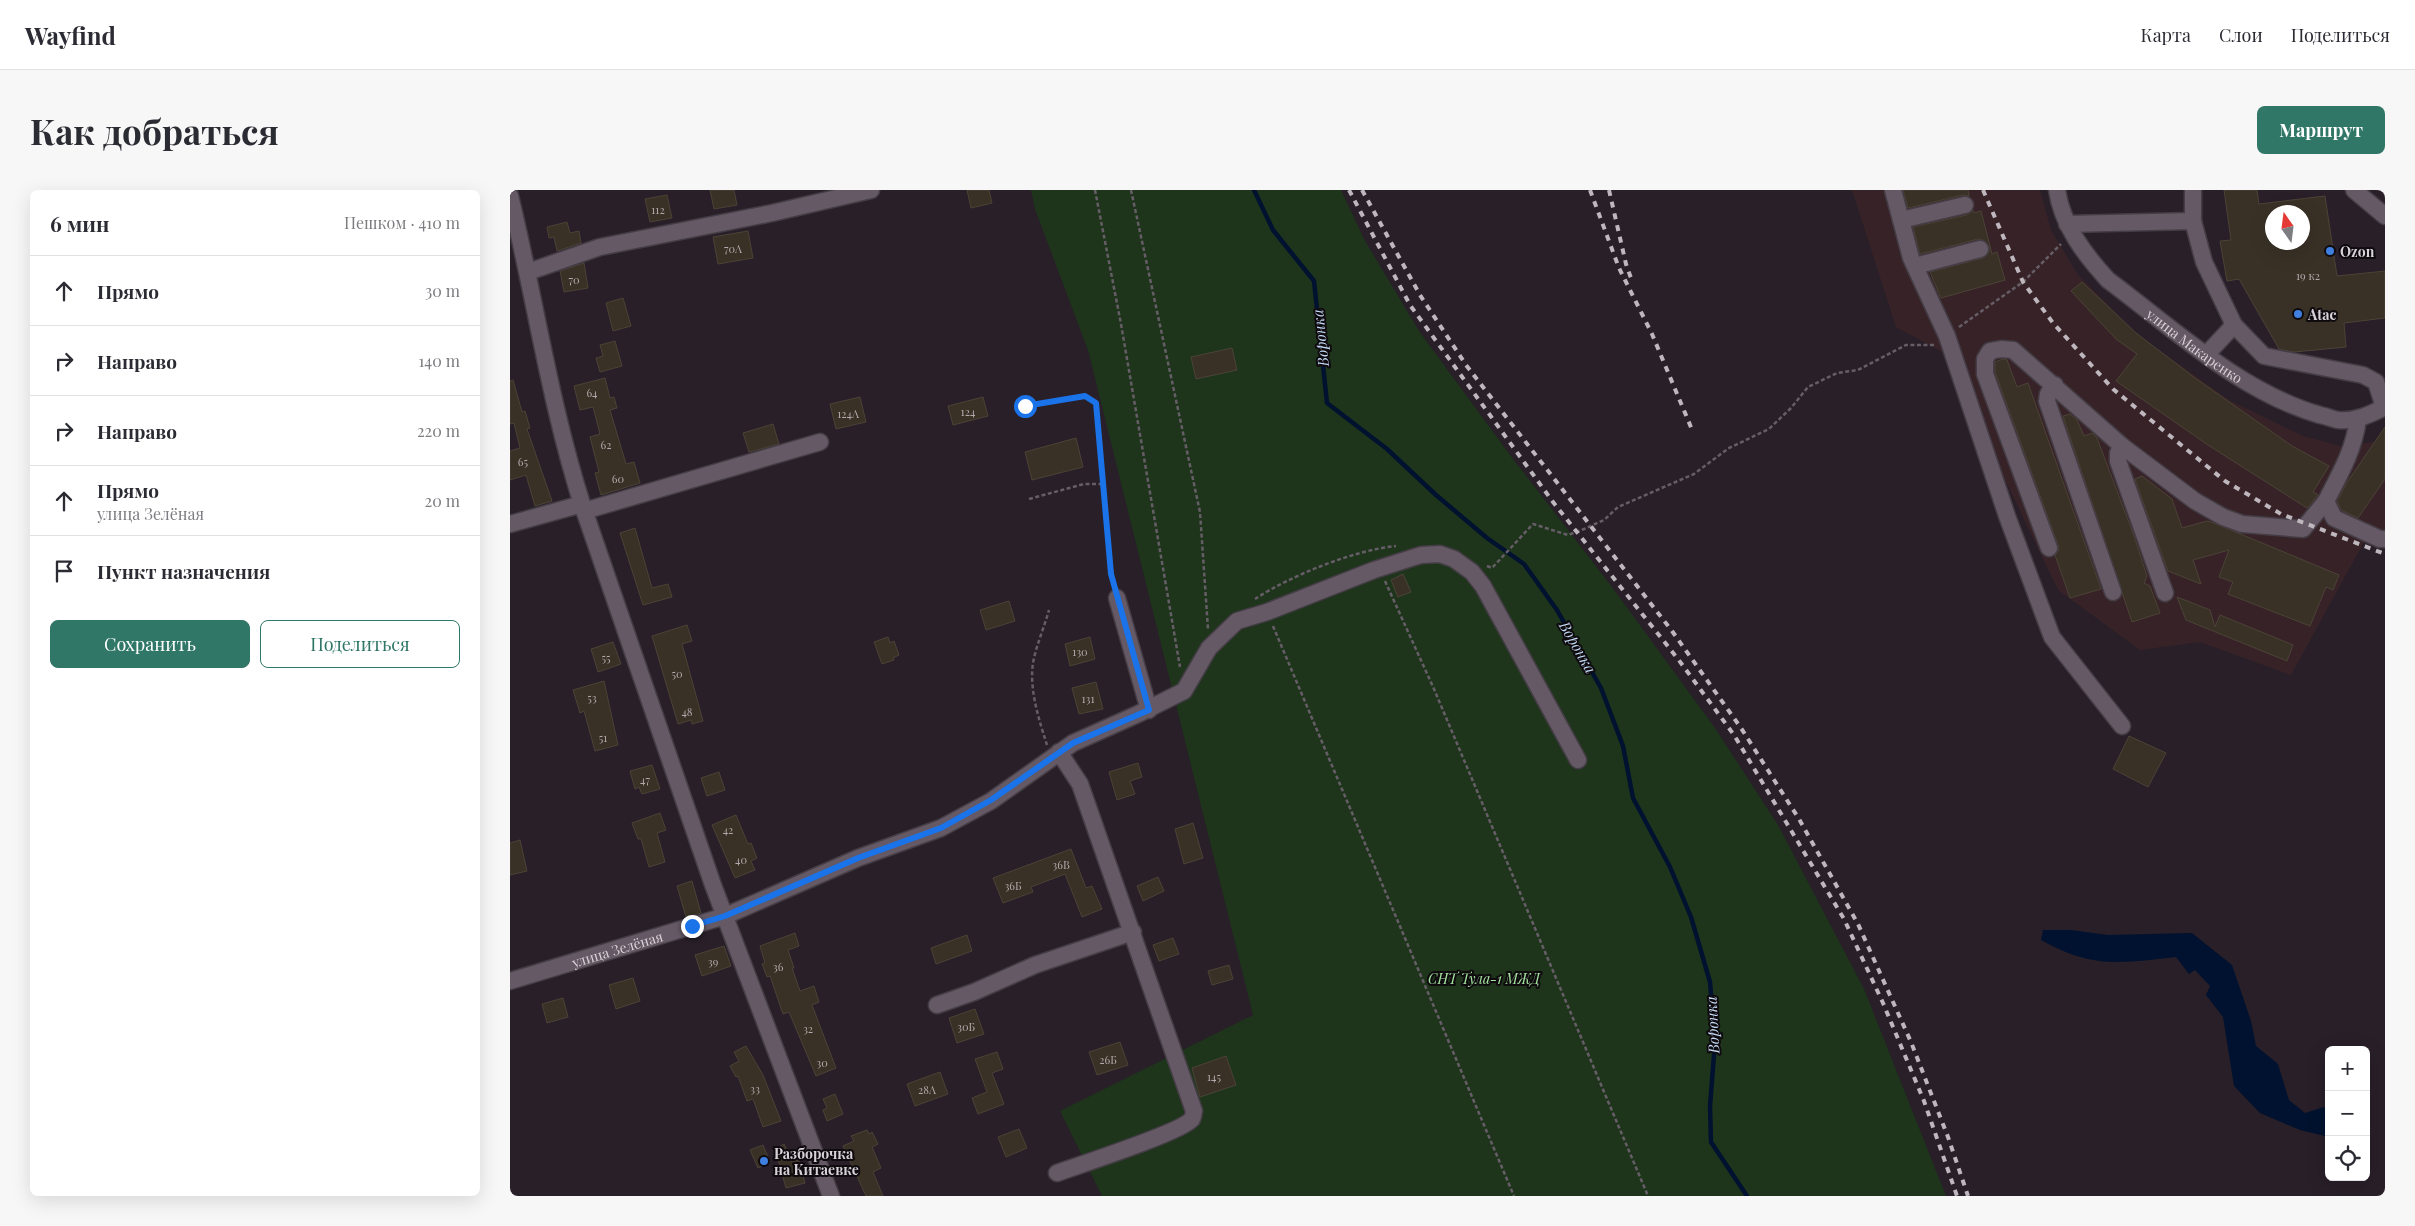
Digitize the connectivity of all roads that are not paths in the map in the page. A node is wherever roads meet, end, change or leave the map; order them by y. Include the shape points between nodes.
1 (871, 190) edge
2 (1893, 190) edge
3 (2057, 190) edge
4 (2193, 190) edge
5 (2354, 190) edge
6 (510, 196) edge
7 (1965, 205) dead end
8 (2385, 216) edge
9 (1901, 220) junction
10 (2193, 221) junction
11 (2070, 228) junction
12 (1980, 248) dead end
13 (1915, 266) junction
14 (528, 272) junction
15 (2234, 325) junction
16 (2206, 355) junction
17 (2055, 385) junction
18 (2384, 407) edge
19 (2358, 419) junction
20 (820, 442) dead end
21 (2122, 446) junction
22 (2326, 501) junction
23 (583, 508) junction
24 (510, 524) edge
25 (2385, 539) edge
26 (2048, 548) dead end
27 (2113, 592) dead end
28 (2165, 593) dead end
29 (1117, 598) road end
30 (1149, 710) junction
31 (2122, 726) dead end
32 (1055, 755) junction
33 (1578, 760) dead end
34 (725, 916) junction
35 (1133, 932) junction
36 (510, 981) edge
37 (936, 1005) dead end
38 (1057, 1173) dead end
39 (831, 1196) edge

1 - 14 street via 600,247
2 - 9 street
3 - 11 street, улица Макаренко via 2060,209
4 - 10 street
5 - 8 street
6 - 14 street
7 - 9 street
9 - 13 street
10 - 11 street
10 - 15 street via 2204,262
11 - 16 street, улица Макаренко via 2085,254 2108,280
12 - 13 street
13 - 31 street via 1947,336 2007,516 2052,637
14 - 23 street via 564,448
15 - 16 street
15 - 18 street via 2264,356 2363,375 2376,382
16 - 19 street, улица Макаренко via 2301,410 2338,420
17 - 21 street
17 - 26 street via 2013,350 2001,348 1990,351 1985,359 1985,374
17 - 27 street via 2046,401
18 - 19 street, улица Макаренко
19 - 22 street via 2350,454
20 - 23 street
21 - 22 street via 2195,501 2223,518 2242,524 2303,529
21 - 28 street via 2118,461
22 - 25 street via 2334,518
23 - 24 street
23 - 34 street
29 - 30 street
30 - 32 street, улица Зелёная via 1073,743
30 - 33 street, улица Зелёная via 1184,691 1209,648 1237,621 1374,570 1421,555 1440,554 1454,559 1472,572 1493,602
32 - 34 street, улица Зелёная via 991,800 941,828 858,858
32 - 35 street via 1080,784
34 - 36 street, улица Зелёная
34 - 39 street
35 - 37 street via 1034,965
35 - 38 street via 1194,1109 1193,1116 1188,1122 1150,1140

